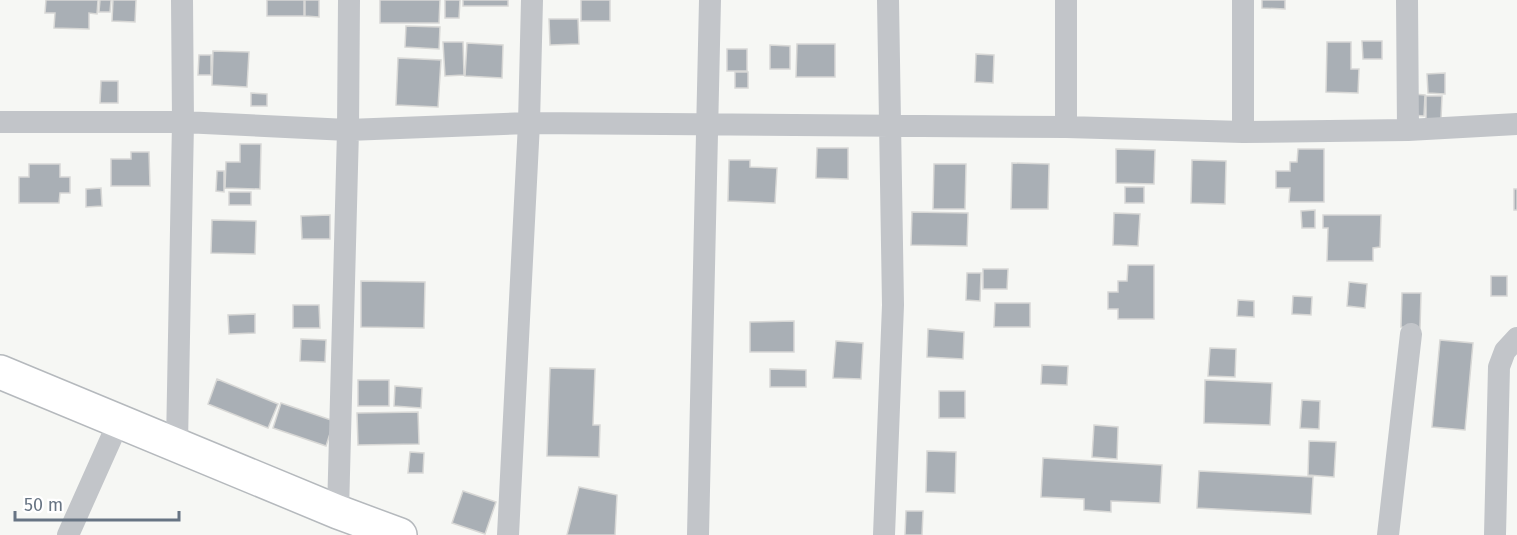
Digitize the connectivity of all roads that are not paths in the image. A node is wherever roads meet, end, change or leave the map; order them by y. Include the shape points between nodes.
1 (182, 0) edge
2 (349, 0) edge
3 (532, 0) edge
4 (710, 0) edge
5 (888, 0) edge
6 (1066, 0) edge
7 (1242, 0) edge
8 (1407, 0) edge
9 (0, 122) edge
10 (183, 122) junction
11 (529, 123) junction
12 (708, 124) junction
13 (1517, 124) edge
14 (891, 126) junction
15 (1066, 127) junction
16 (348, 130) junction
17 (1408, 130) junction
18 (1243, 132) junction
19 (1411, 334) dead end
20 (1517, 338) edge
21 (0, 372) edge
22 (119, 421) junction
23 (177, 444) junction
24 (338, 512) junction
25 (68, 535) edge
26 (400, 535) edge
27 (508, 535) edge
28 (698, 535) edge
29 (884, 535) edge
30 (1388, 535) edge
31 (1495, 535) edge

1 - 10 street
2 - 16 street
3 - 11 street
4 - 12 street
5 - 14 street
6 - 15 street
7 - 18 street
8 - 17 street
9 - 10 street
10 - 16 street
10 - 23 street
11 - 12 street
11 - 16 street
11 - 27 street
12 - 14 street
12 - 28 street
13 - 17 street
14 - 15 street
14 - 29 street via 893,304
15 - 18 street
16 - 24 street
17 - 18 street
19 - 30 street
20 - 31 street via 1505,351 1499,367
21 - 22 main road
22 - 23 main road
22 - 25 street
23 - 24 main road
24 - 26 main road

